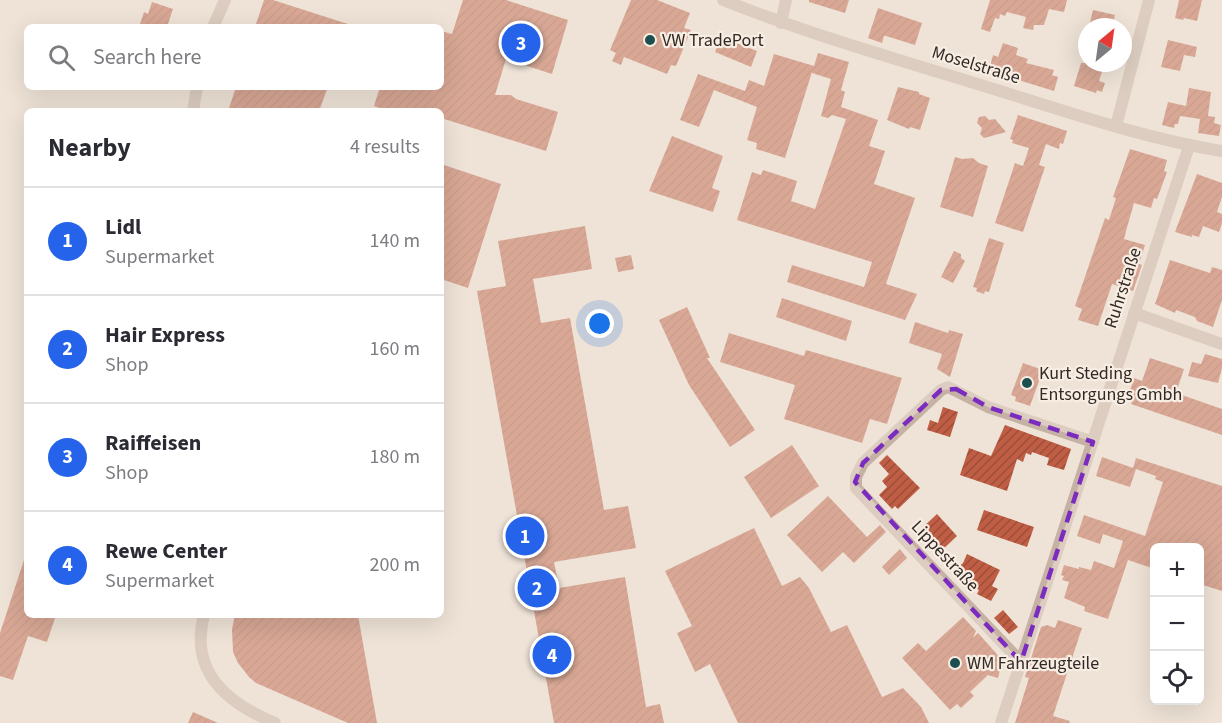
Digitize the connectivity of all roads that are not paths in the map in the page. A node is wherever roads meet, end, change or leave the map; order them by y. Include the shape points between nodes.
1 (225, 0) edge
2 (723, 0) edge
3 (786, 0) edge
4 (1149, 0) edge
5 (781, 23) junction
6 (214, 24) edge
7 (196, 90) edge
8 (193, 108) edge
9 (1116, 126) junction
10 (1189, 146) junction
11 (1222, 151) edge
12 (1134, 313) junction
13 (1222, 344) edge
14 (1093, 442) junction
15 (203, 618) edge
16 (1021, 662) junction
17 (275, 723) edge
18 (1002, 723) edge

1 - 6 street
2 - 5 street, Moselstraße
3 - 5 street
4 - 9 street
5 - 9 street, Moselstraße
7 - 8 street
9 - 10 street, Moselstraße
10 - 11 street, Moselstraße
10 - 12 street, Ruhrstraße
12 - 13 street
12 - 14 street, Ruhrstraße
14 - 16 street, Ruhrstraße
14 - 16 street, Lippestraße via 988,407 948,387 859,469 856,488
15 - 17 street via 200,632 204,661 215,683 236,704
16 - 18 street, Ruhrstraße

